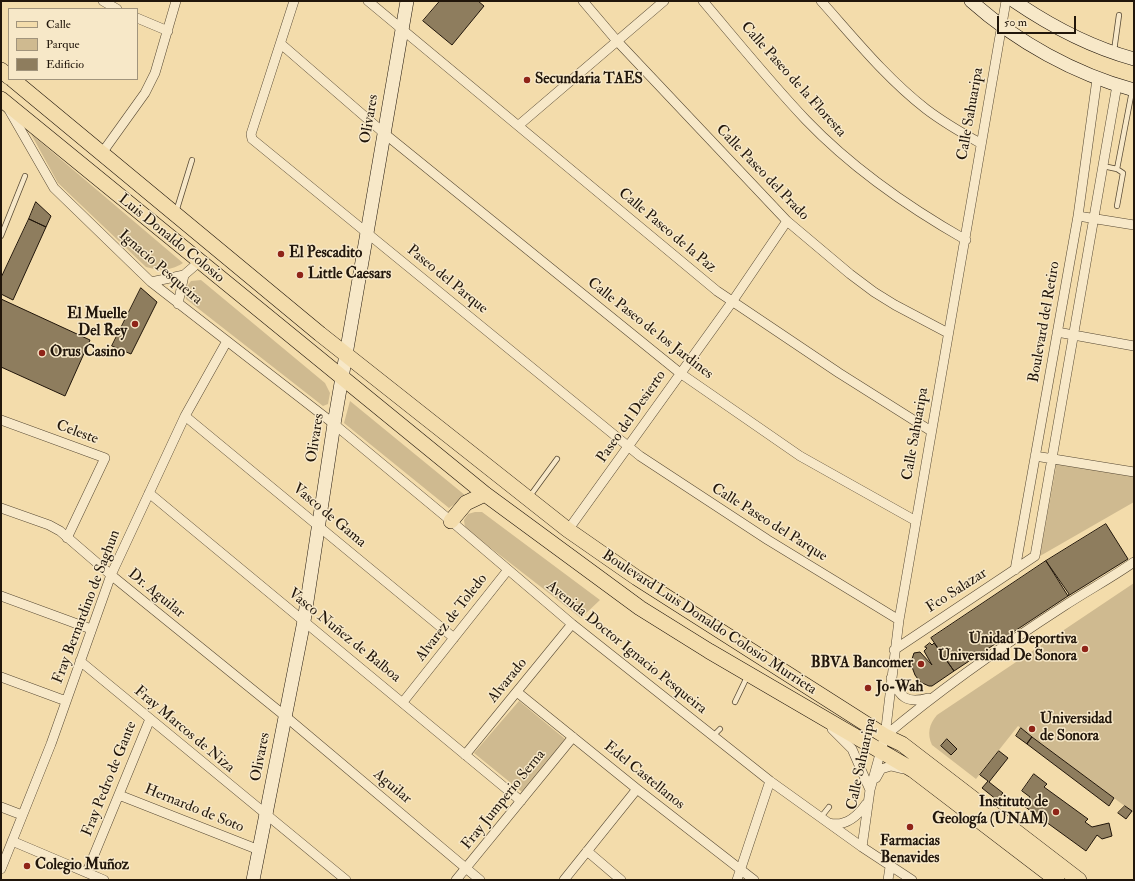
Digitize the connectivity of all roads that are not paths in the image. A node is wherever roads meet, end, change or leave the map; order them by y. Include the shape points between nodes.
1 (103, 1) edge
2 (176, 1) edge
3 (294, 1) edge
4 (368, 1) edge
5 (407, 1) edge
6 (583, 1) edge
7 (664, 1) edge
8 (703, 1) edge
9 (821, 1) edge
10 (971, 1) edge
11 (1006, 1) edge
12 (1014, 1) edge
13 (115, 8) edge
14 (1119, 15) dead end
15 (138, 18) edge
16 (1001, 24) junction
17 (402, 29) junction
18 (168, 31) junction
19 (617, 41) junction
20 (281, 44) junction
21 (1114, 53) junction
22 (1134, 59) edge
23 (1096, 79) junction
24 (13, 80) edge
25 (1117, 85) junction
26 (1133, 90) edge
27 (2, 99) edge
28 (519, 125) junction
29 (384, 134) junction
30 (980, 144) junction
31 (102, 153) junction
32 (192, 160) dead end
33 (1103, 166) junction
34 (1117, 169) junction
35 (25, 176) dead end
36 (1117, 206) dead end
37 (176, 214) junction
38 (1078, 216) junction
39 (1094, 218) junction
40 (787, 221) junction
41 (1134, 225) edge
42 (366, 232) junction
43 (1, 236) edge
44 (966, 240) junction
45 (199, 262) junction
46 (184, 275) junction
47 (151, 282) junction
48 (732, 302) junction
49 (178, 304) junction
50 (1057, 332) junction
51 (948, 333) junction
52 (320, 334) junction
53 (1074, 335) junction
54 (227, 340) junction
55 (302, 344) junction
56 (1134, 346) edge
57 (346, 355) junction
58 (680, 374) junction
59 (342, 378) junction
60 (185, 416) junction
61 (1, 420) edge
62 (334, 424) junction
63 (931, 431) junction
64 (628, 446) junction
65 (1035, 456) junction
66 (1052, 458) junction
67 (557, 459) dead end
68 (1134, 472) edge
69 (149, 493) junction
70 (485, 494) junction
71 (528, 498) junction
72 (1, 508) edge
73 (451, 521) junction
74 (916, 521) junction
75 (318, 525) junction
76 (568, 530) junction
77 (67, 538) junction
78 (1035, 555) joint
79 (1134, 562) edge
80 (507, 570) junction
81 (1015, 570) junction
82 (111, 576) junction
83 (1, 596) edge
84 (899, 620) junction
85 (304, 621) junction
86 (572, 624) junction
87 (91, 629) junction
88 (454, 638) junction
89 (894, 650) junction
90 (80, 660) junction
91 (748, 674) junction
92 (1, 677) edge
93 (890, 678) junction
94 (517, 692) junction
95 (931, 698) junction
96 (66, 701) junction
97 (403, 702) junction
98 (735, 702) dead end
99 (806, 708) junction
100 (285, 716) junction
101 (150, 719) junction
102 (885, 736) junction
103 (573, 737) junction
104 (881, 751) junction
105 (465, 755) junction
106 (913, 770) junction
107 (770, 781) junction
108 (637, 789) junction
109 (870, 790) junction
110 (119, 794) junction
111 (521, 801) junction
112 (867, 803) junction
113 (1, 807) edge
114 (829, 807) dead end
115 (22, 815) junction
116 (266, 816) junction
117 (825, 820) junction
118 (12, 842) junction
119 (862, 847) junction
120 (259, 850) junction
121 (587, 851) junction
122 (890, 867) junction
123 (466, 868) junction
124 (1, 869) edge
125 (740, 870) junction
126 (87, 872) junction
127 (104, 880) edge
128 (254, 880) edge
129 (346, 880) edge
130 (456, 880) edge
131 (480, 880) edge
132 (564, 880) edge
133 (621, 880) edge
134 (737, 880) edge
135 (754, 880) edge
136 (888, 880) edge
137 (912, 880) edge
138 (1057, 880) edge
139 (1078, 880) edge

1 - 13 street
2 - 18 street
3 - 20 street
4 - 17 street, Calle Paseo de la Paz
5 - 17 main road, Olivares
6 - 19 street, Calle Paseo del Prado
7 - 19 street
8 - 44 street, Calle Paseo de la Floresta via 806,120 831,144 890,193 925,217
9 - 30 street via 883,70 926,110
10 - 16 main road
11 - 16 street, Calle Sahuaripa
12 - 21 main road via 1058,30
14 - 21 lane
15 - 18 street
16 - 23 main road via 1042,51
16 - 30 street, Calle Sahuaripa
17 - 28 street, Calle Paseo de la Paz
17 - 29 main road, Olivares
18 - 31 street via 155,73 145,93
19 - 28 street
19 - 40 street, Calle Paseo del Prado
20 - 29 street, Calle Paseo de los Jardines
20 - 42 street, Paseo del Parque via 251,134 252,139
21 - 22 main road
23 - 25 main road
23 - 38 street, Boulevard del Retiro
24 - 31 main road, Luis Donaldo Colosio
25 - 26 main road
25 - 33 street, Boulevard del Retiro
26 - 34 lane
27 - 45 main road, Luis Donaldo Colosio
27 - 47 street, Ignacio Pesqueira via 54,188
28 - 48 street, Calle Paseo de la Paz
29 - 42 main road, Olivares
29 - 58 street, Calle Paseo de los Jardines
30 - 44 street, Calle Sahuaripa
31 - 37 main road, Luis Donaldo Colosio
32 - 37 lane
33 - 34 lane
33 - 39 street, Boulevard del Retiro
34 - 36 lane via 1123,174
35 - 43 lane
37 - 52 main road, Luis Donaldo Colosio
38 - 39 street
38 - 50 street, Boulevard del Retiro
39 - 41 street
39 - 53 street, Boulevard del Retiro
40 - 48 street, Paseo del Desierto
40 - 51 street, Calle Paseo del Prado via 874,292
42 - 57 main road, Olivares
42 - 64 street, Paseo del Parque
44 - 51 street, Calle Sahuaripa
45 - 46 street
45 - 55 main road, Luis Donaldo Colosio
46 - 47 street
46 - 49 street
47 - 49 street, Ignacio Pesqueira
48 - 58 street, Paseo del Desierto
48 - 63 street, Calle Paseo de la Paz
49 - 54 street, Ignacio Pesqueira
50 - 53 street
50 - 65 street, Boulevard del Retiro
51 - 63 street, Calle Sahuaripa
52 - 55 main road via 313,342
52 - 57 main road, Luis Donaldo Colosio
53 - 56 street
53 - 66 street, Boulevard del Retiro
54 - 60 street, Fray Bernardino de Saghun
54 - 62 street, Ignacio Pesqueira
55 - 59 main road, Luis Donaldo Colosio
57 - 59 main road, Olivares
57 - 71 main road, Boulevard Luis Donaldo Colosio Murrieta
58 - 64 street, Paseo del Desierto
58 - 74 street, Calle Paseo de los Jardines via 800,456
59 - 62 main road, Olivares
59 - 70 main road, Boulevard Luis Donaldo Colosio Murrieta
60 - 69 street, Fray Bernardino de Saghun
60 - 75 street, Vasco de Gama
61 - 77 street, Celeste via 105,458
62 - 73 street, Avenida Doctor Ignacio Pesqueira
62 - 75 main road, Olivares
63 - 74 street, Calle Sahuaripa
64 - 76 street, Paseo del Desierto
64 - 84 street, Calle Paseo del Parque via 654,466 768,540
65 - 66 street
65 - 81 street, Boulevard del Retiro
66 - 68 street
66 - 78 street, Boulevard del Retiro
67 - 71 lane
69 - 82 street, Fray Bernardino de Saghun
69 - 85 street, Vasco Nuñez de Balboa
70 - 73 main road via 466,503
70 - 91 main road, Boulevard Luis Donaldo Colosio Murrieta via 640,608
71 - 76 main road, Boulevard Luis Donaldo Colosio Murrieta
72 - 77 street, Dr. Aguilar via 49,525
73 - 80 street, Avenida Doctor Ignacio Pesqueira
74 - 84 street, Calle Sahuaripa
75 - 85 main road, Olivares
75 - 88 street, Vasco de Gama
76 - 102 main road, Boulevard Luis Donaldo Colosio Murrieta via 637,578
77 - 82 street, Dr. Aguilar
78 - 81 street, Fco Salazar
79 - 95 street via 1066,605
80 - 86 street, Avenida Doctor Ignacio Pesqueira
80 - 88 street, Alvarez de Toledo
81 - 89 street, Fco Salazar
82 - 87 street, Fray Bernardino de Saghun
82 - 100 street, Dr. Aguilar
83 - 87 street
84 - 89 street, Calle Sahuaripa
85 - 97 street, Vasco Nuñez de Balboa
85 - 100 main road, Olivares
86 - 94 street, Alvarado
86 - 107 street, Avenida Doctor Ignacio Pesqueira via 716,733
87 - 90 street, Fray Bernardino de Saghun
88 - 97 street, Alvarez de Toledo
89 - 93 street, Calle Sahuaripa
90 - 96 street, Fray Bernardino de Saghun
90 - 101 street, Fray Marcos de Niza
91 - 98 lane
91 - 99 main road, Boulevard Luis Donaldo Colosio Murrieta
92 - 96 street
93 - 95 street via 908,699 915,702
93 - 102 street, Calle Sahuaripa
94 - 103 street, Edel Castellanos
94 - 105 street, Alvarado
95 - 102 street
96 - 115 street, Fray Bernardino de Saghun
97 - 105 street, Vasco Nuñez de Balboa
99 - 104 main road, Boulevard Luis Donaldo Colosio Murrieta
99 - 109 street via 839,734 852,749
100 - 116 main road, Olivares
100 - 123 street, Aguilar
101 - 110 street, Fray Pedro de Gante
101 - 116 street, Fray Marcos de Niza
102 - 104 street, Calle Sahuaripa
102 - 139 main road, Boulevard Luis Donaldo Colosio Murrieta via 922,758
103 - 108 street, Edel Castellanos
103 - 111 street, Fray Jumperio Serna
104 - 106 main road, Boulevard Luis Donaldo Colosio Murrieta
104 - 109 street, Calle Sahuaripa
105 - 111 street, Vasco Nuñez de Balboa
106 - 109 street via 891,766 881,769
106 - 138 main road, Boulevard Luis Donaldo Colosio Murrieta
107 - 117 street, Avenida Doctor Ignacio Pesqueira
107 - 125 street
108 - 121 street
108 - 125 street, Edel Castellanos
109 - 112 street, Calle Sahuaripa
110 - 120 street, Hernardo de Soto
110 - 126 street, Fray Pedro de Gante
111 - 123 street, Fray Jumperio Serna
112 - 117 street via 851,820 836,824
112 - 119 street, Calle Sahuaripa
113 - 115 street
114 - 117 lane
115 - 118 street, Fray Bernardino de Saghun
116 - 120 main road, Olivares
116 - 129 street, Fray Marcos de Niza
117 - 119 street, Avenida Doctor Ignacio Pesqueira
118 - 124 street, Fray Bernardino de Saghun
118 - 126 street
119 - 122 street, Avenida Doctor Ignacio Pesqueira
120 - 128 main road, Olivares
121 - 132 street
121 - 133 street
122 - 136 street
122 - 137 street, Avenida Doctor Ignacio Pesqueira
123 - 130 street, Fray Jumperio Serna
123 - 131 street, Aguilar
125 - 134 street
125 - 135 street, Edel Castellanos
126 - 127 street

